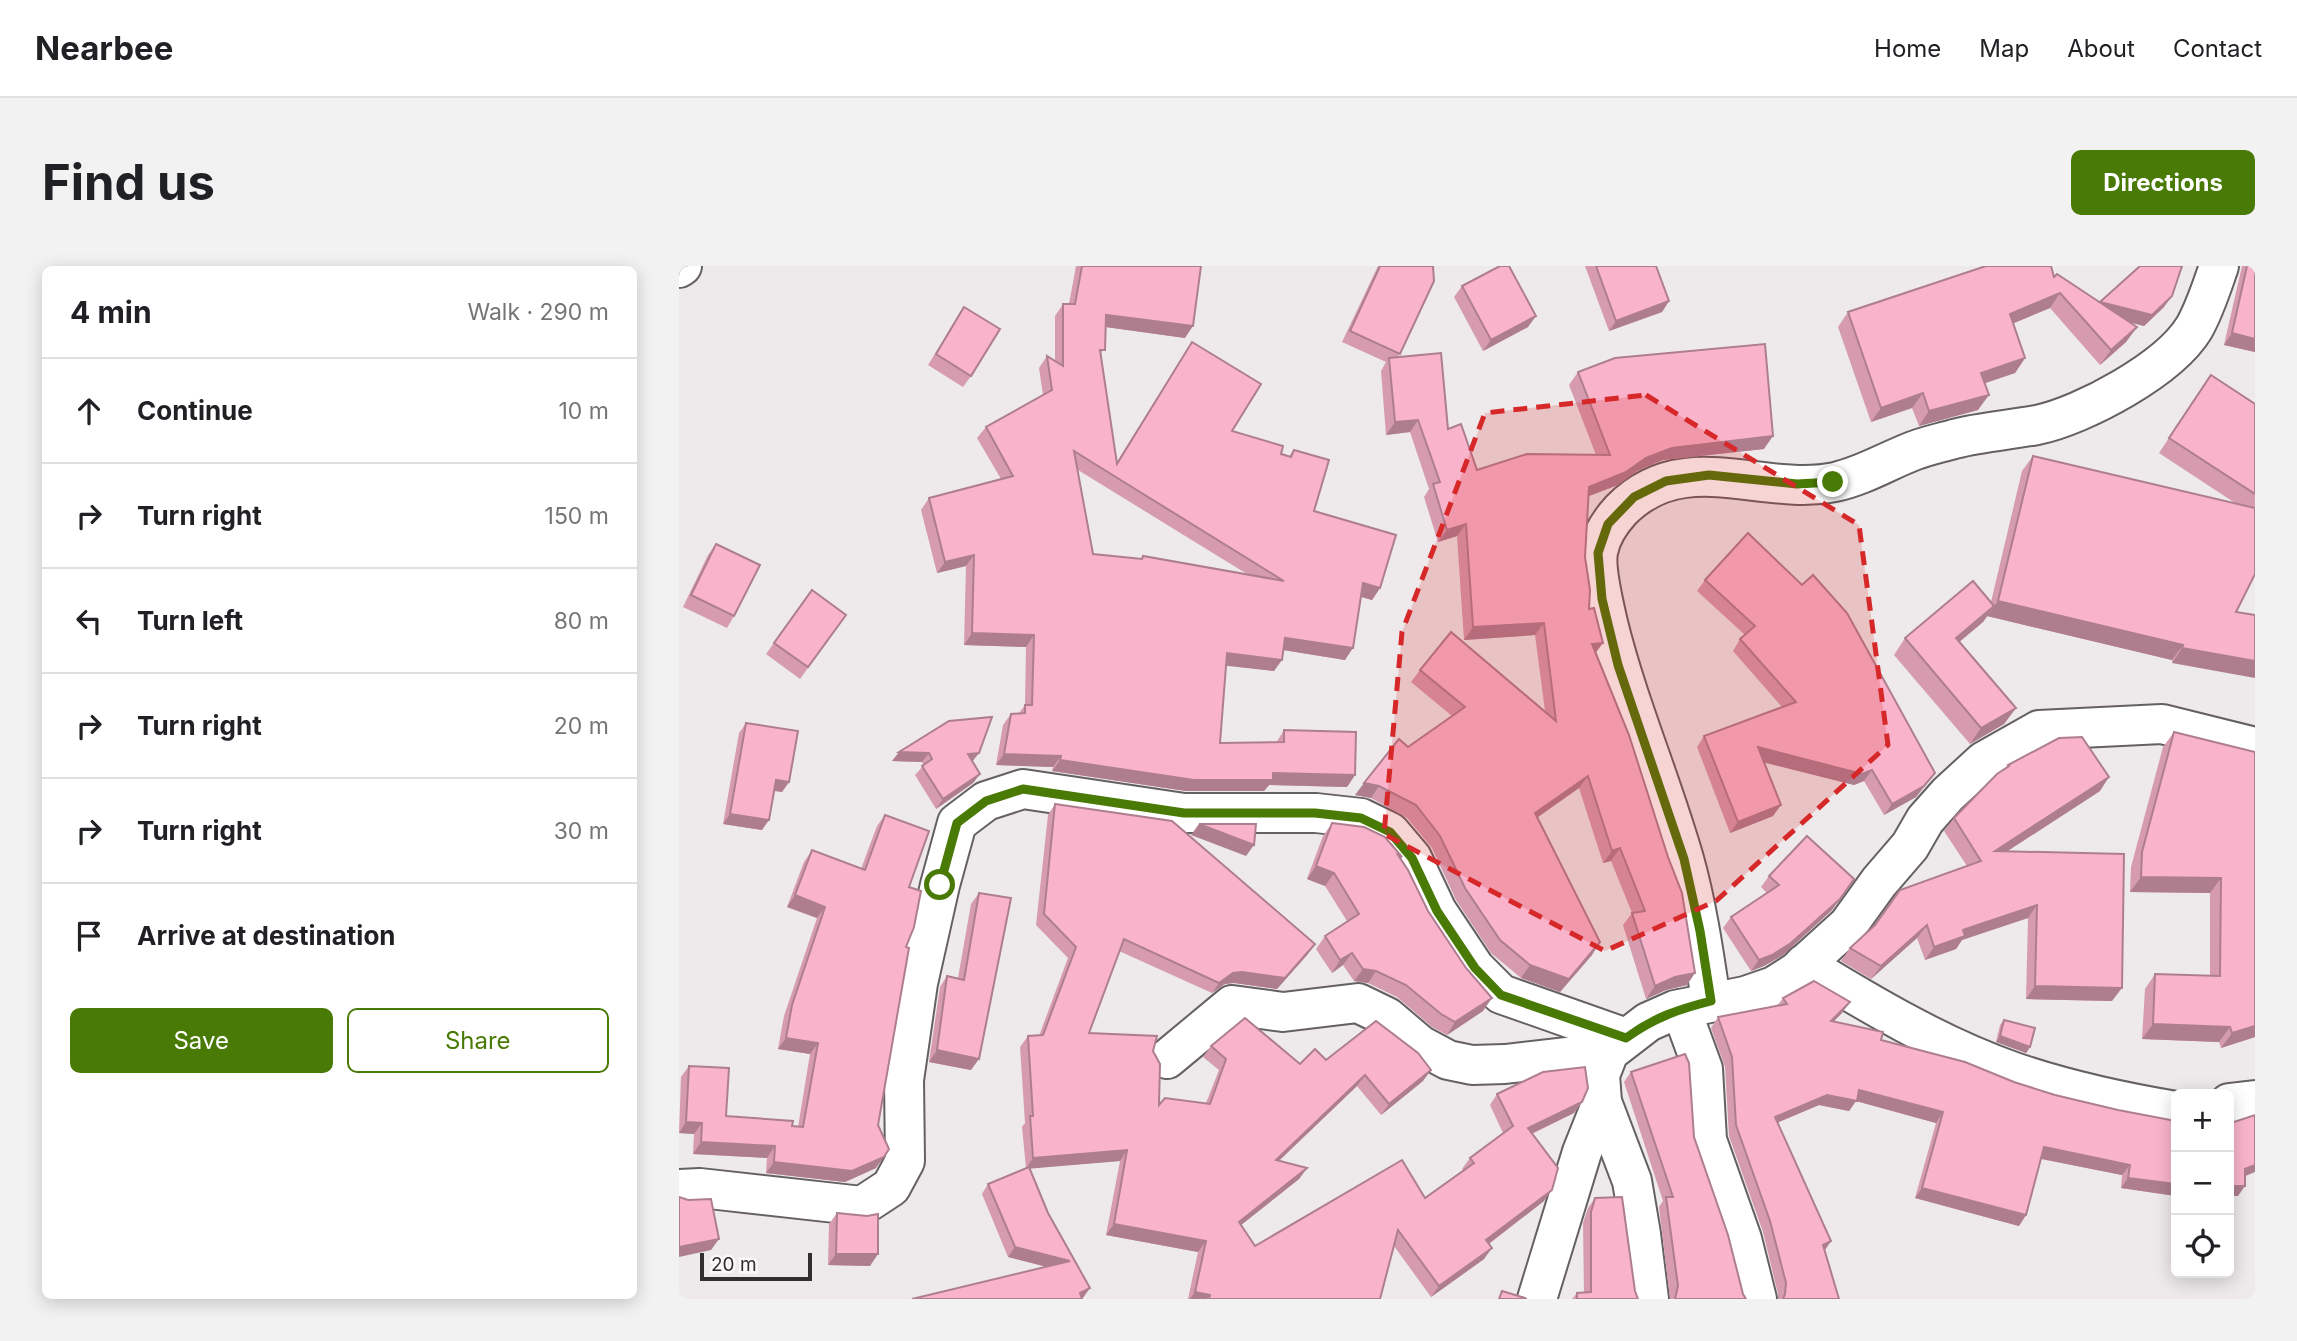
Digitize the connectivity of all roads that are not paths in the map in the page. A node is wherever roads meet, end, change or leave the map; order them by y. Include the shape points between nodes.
1 (2219, 266) edge
2 (2255, 747) edge
3 (1804, 964) junction
4 (1696, 1005) junction
5 (1618, 1045) junction
6 (1167, 1059) dead end
7 (2255, 1100) edge
8 (1602, 1102) junction
9 (2234, 1102) edge
10 (2171, 1110) edge
11 (686, 1179) edge
12 (1537, 1299) edge
13 (1649, 1299) edge
14 (1757, 1299) edge

1 - 4 street via 2193,328 2168,357 2125,387 2077,411 2040,424 1924,448 1833,482 1797,484 1709,475 1666,481 1634,497 1608,524 1598,553 1602,599 1618,665 1684,859 1700,931
2 - 3 street via 2162,724 2039,730 1984,761 1948,794 1848,925
3 - 4 street via 1774,986
3 - 10 street via 1881,1011 2014,1072 2114,1101
4 - 5 street via 1648,1022
4 - 14 street via 1691,1030 1703,1069 1707,1140 1742,1239
5 - 6 street via 1472,1065 1448,1060 1420,1045 1387,1017 1358,1003 1283,1012 1232,1005
5 - 8 street via 1600,1074
5 - 11 street via 1501,995 1475,968 1437,911 1412,858 1390,832 1361,818 1315,813 1184,813 1023,789 986,801 957,823 918,984 904,1080 905,1161 891,1187 862,1206
7 - 9 street
8 - 12 street
8 - 13 street via 1632,1181

